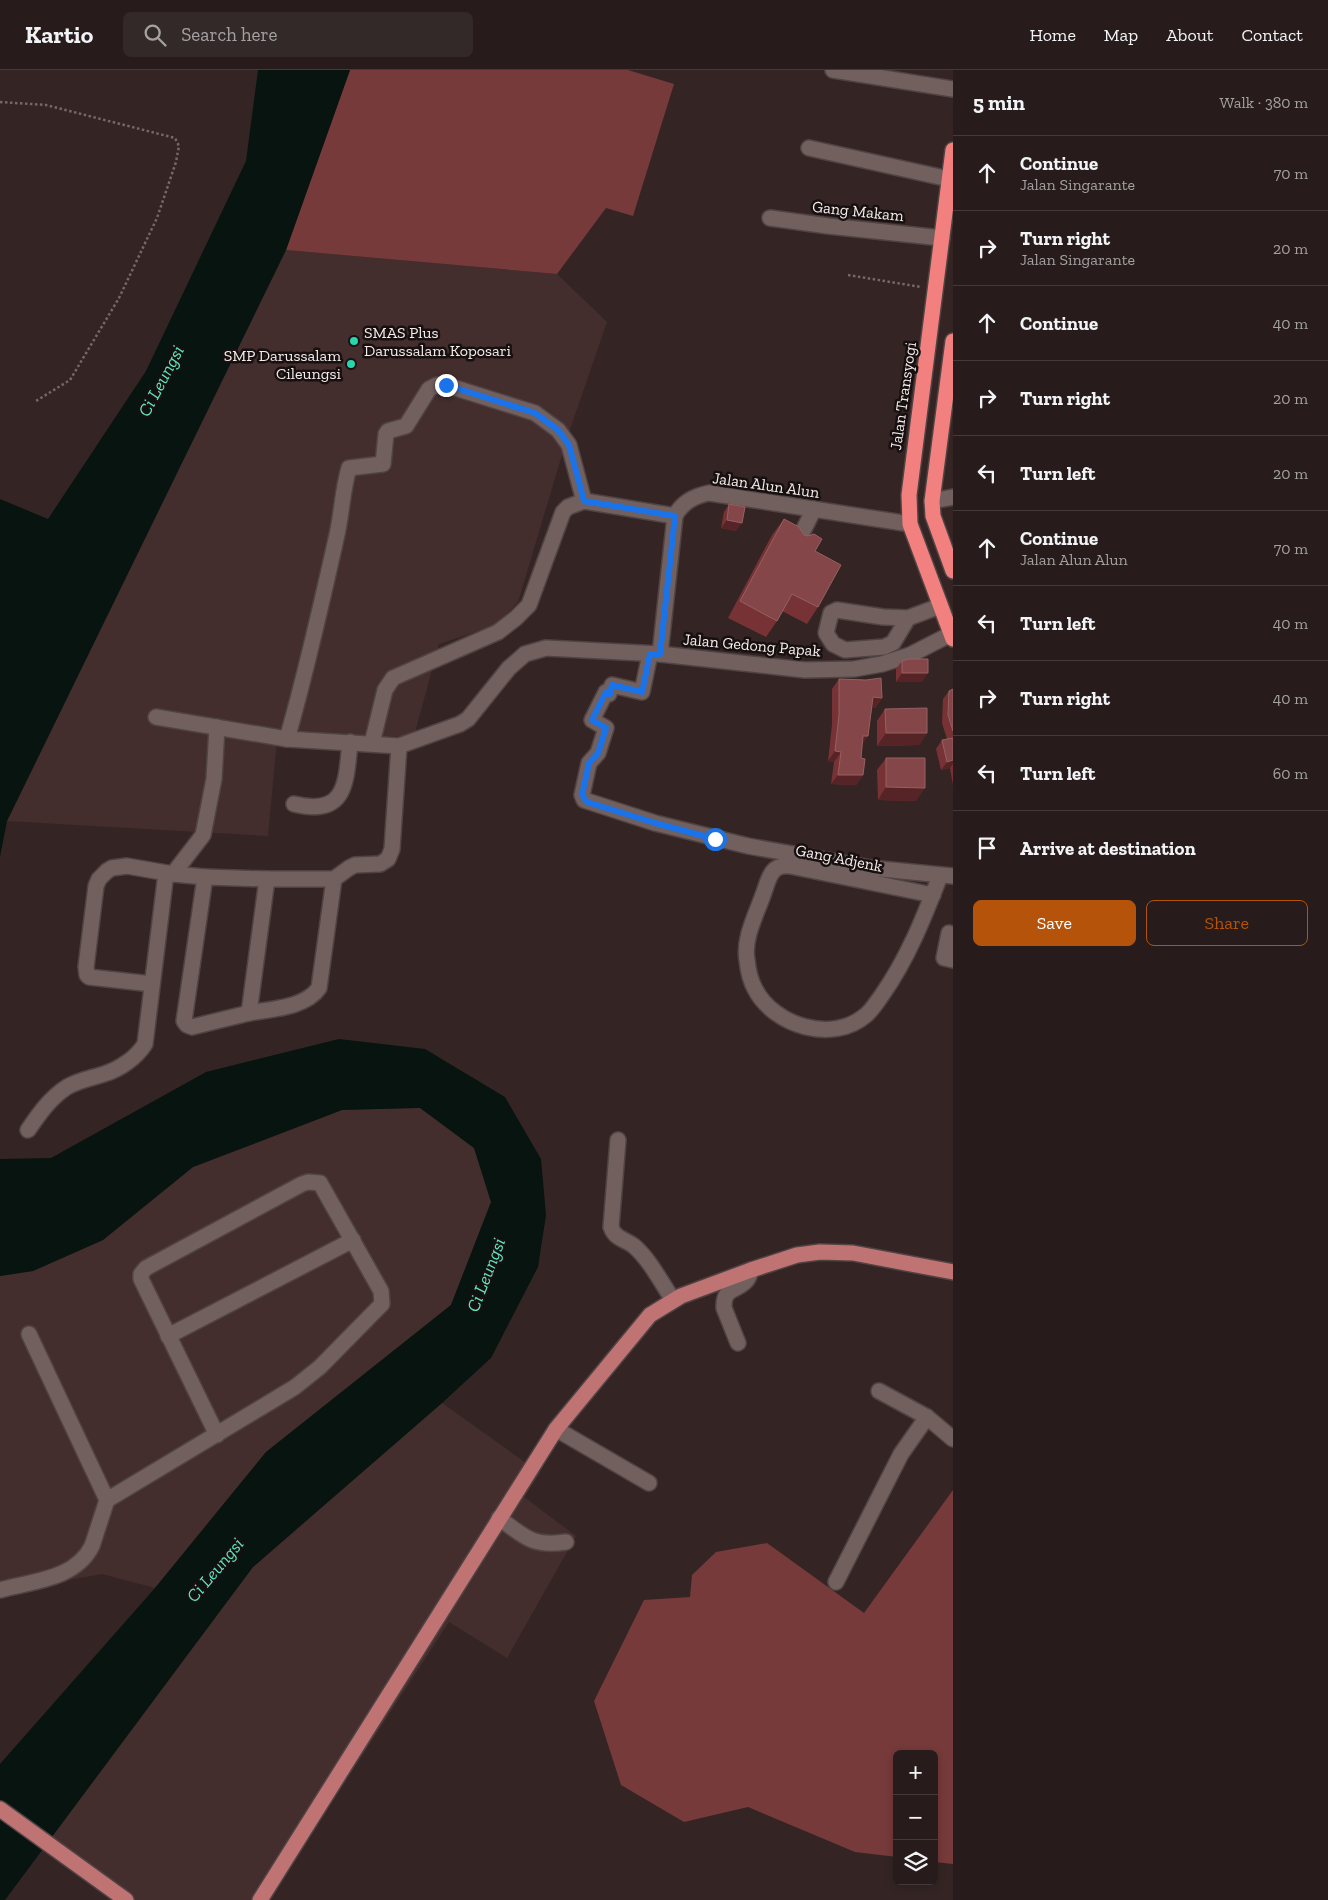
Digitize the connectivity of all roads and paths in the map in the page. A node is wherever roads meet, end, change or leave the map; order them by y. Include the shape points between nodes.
1 (833, 70) edge
2 (953, 89) edge
3 (0, 102) edge
4 (809, 148) dead end
5 (953, 150) edge
6 (949, 179) junction
7 (770, 218) dead end
8 (942, 238) junction
9 (848, 275) dead end
10 (935, 289) junction
11 (953, 341) edge
12 (949, 393) edge
13 (36, 401) dead end
14 (953, 497) edge
15 (932, 500) junction
16 (584, 501) junction
17 (814, 509) junction
18 (675, 516) junction
19 (910, 524) junction
20 (797, 543) edge
21 (953, 571) edge
22 (940, 606) junction
23 (908, 618) junction
24 (952, 637) edge
25 (655, 654) junction
26 (156, 717) dead end
27 (217, 728) junction
28 (286, 739) junction
29 (350, 742) junction
30 (372, 744) junction
31 (399, 746) junction
32 (294, 804) dead end
33 (169, 873) junction
34 (946, 876) edge
35 (205, 877) junction
36 (268, 879) junction
37 (334, 879) junction
38 (933, 895) junction
39 (949, 933) dead end
40 (953, 960) edge
41 (152, 984) junction
42 (249, 1014) junction
43 (28, 1130) dead end
44 (618, 1140) dead end
45 (353, 1240) junction
46 (752, 1270) junction
47 (953, 1272) edge
48 (673, 1300) junction
49 (29, 1334) dead end
50 (168, 1336) junction
51 (738, 1343) dead end
52 (879, 1391) dead end
53 (927, 1417) junction
54 (556, 1428) junction
55 (217, 1435) junction
56 (953, 1440) edge
57 (649, 1484) dead end
58 (107, 1500) junction
59 (499, 1518) junction
60 (566, 1542) dead end
61 (836, 1582) dead end
62 (0, 1590) edge
63 (0, 1809) edge
64 (126, 1900) edge
65 (260, 1900) edge

1 - 2 street
3 - 13 path via 55,107 175,138 179,146 157,218 119,298 70,380
4 - 6 street
5 - 6 highway, Jalan Transyogi
6 - 8 highway, Jalan Transyogi
7 - 8 street, Gang Makam
8 - 10 highway, Jalan Transyogi
9 - 10 path
10 - 19 highway, Jalan Transyogi via 909,495
11 - 12 highway
12 - 15 highway
14 - 15 street
15 - 21 highway via 933,516
16 - 18 street
16 - 28 street via 569,445 558,430 535,413 446,385 429,389 406,426 386,434 382,464 350,468 310,655
16 - 30 street via 563,512 529,605 516,618 498,632 388,683
17 - 18 street, Jalan Alun Alun via 709,493 697,495 686,502
17 - 19 street, Jalan Alun Alun
17 - 20 street
18 - 25 street
19 - 22 highway, Jalan Transyogi
22 - 23 street
22 - 24 highway, Jalan Transyogi
23 - 23 street via 837,610 831,614 826,632 833,644 845,650 884,648 892,643
24 - 25 street, Jalan Gedong Papak via 910,655 854,669 805,670
25 - 31 street, Jalan Gedong Papak via 546,648 525,654 460,724
25 - 34 street via 642,692 612,685 610,694 606,692 592,720 606,728 598,753 589,763 582,795 587,802 748,846 871,868
26 - 27 street
27 - 28 street
27 - 33 street via 214,778 203,835
28 - 29 street
29 - 30 street
29 - 32 street via 347,778 338,796 322,807
30 - 31 street
31 - 37 street via 392,849 388,860 380,864 355,865
33 - 35 street
33 - 41 street
33 - 41 street via 127,866 112,868 96,886 86,967 89,977
34 - 38 street, Gang Adjenk
35 - 36 street
35 - 42 street via 184,1021 192,1028
36 - 37 street
36 - 42 street
37 - 42 street via 320,988 299,1002
38 - 38 street, Gang Adjenk via 896,975 866,1015 854,1024 844,1028 818,1029 791,1022 770,1009 756,991 751,980 746,945 775,868 790,866
39 - 40 street via 944,958
41 - 43 street via 145,1044 139,1053 106,1074 67,1087 45,1106
44 - 48 street via 611,1227 618,1237 633,1245 645,1258
45 - 50 street
45 - 50 street via 320,1183 302,1184 146,1268 141,1279
45 - 55 street via 381,1291 382,1304 320,1367 295,1387
46 - 47 main road via 796,1255 820,1252 853,1253
46 - 48 main road
46 - 51 street via 748,1280 729,1291 724,1303
48 - 54 main road via 650,1315
49 - 58 street
50 - 55 street
52 - 53 street
53 - 56 street
53 - 61 street via 901,1454
54 - 57 street
54 - 59 main road
55 - 58 street
58 - 62 street via 92,1546 82,1559 58,1575
59 - 60 street via 531,1541
59 - 65 main road
63 - 64 main road

